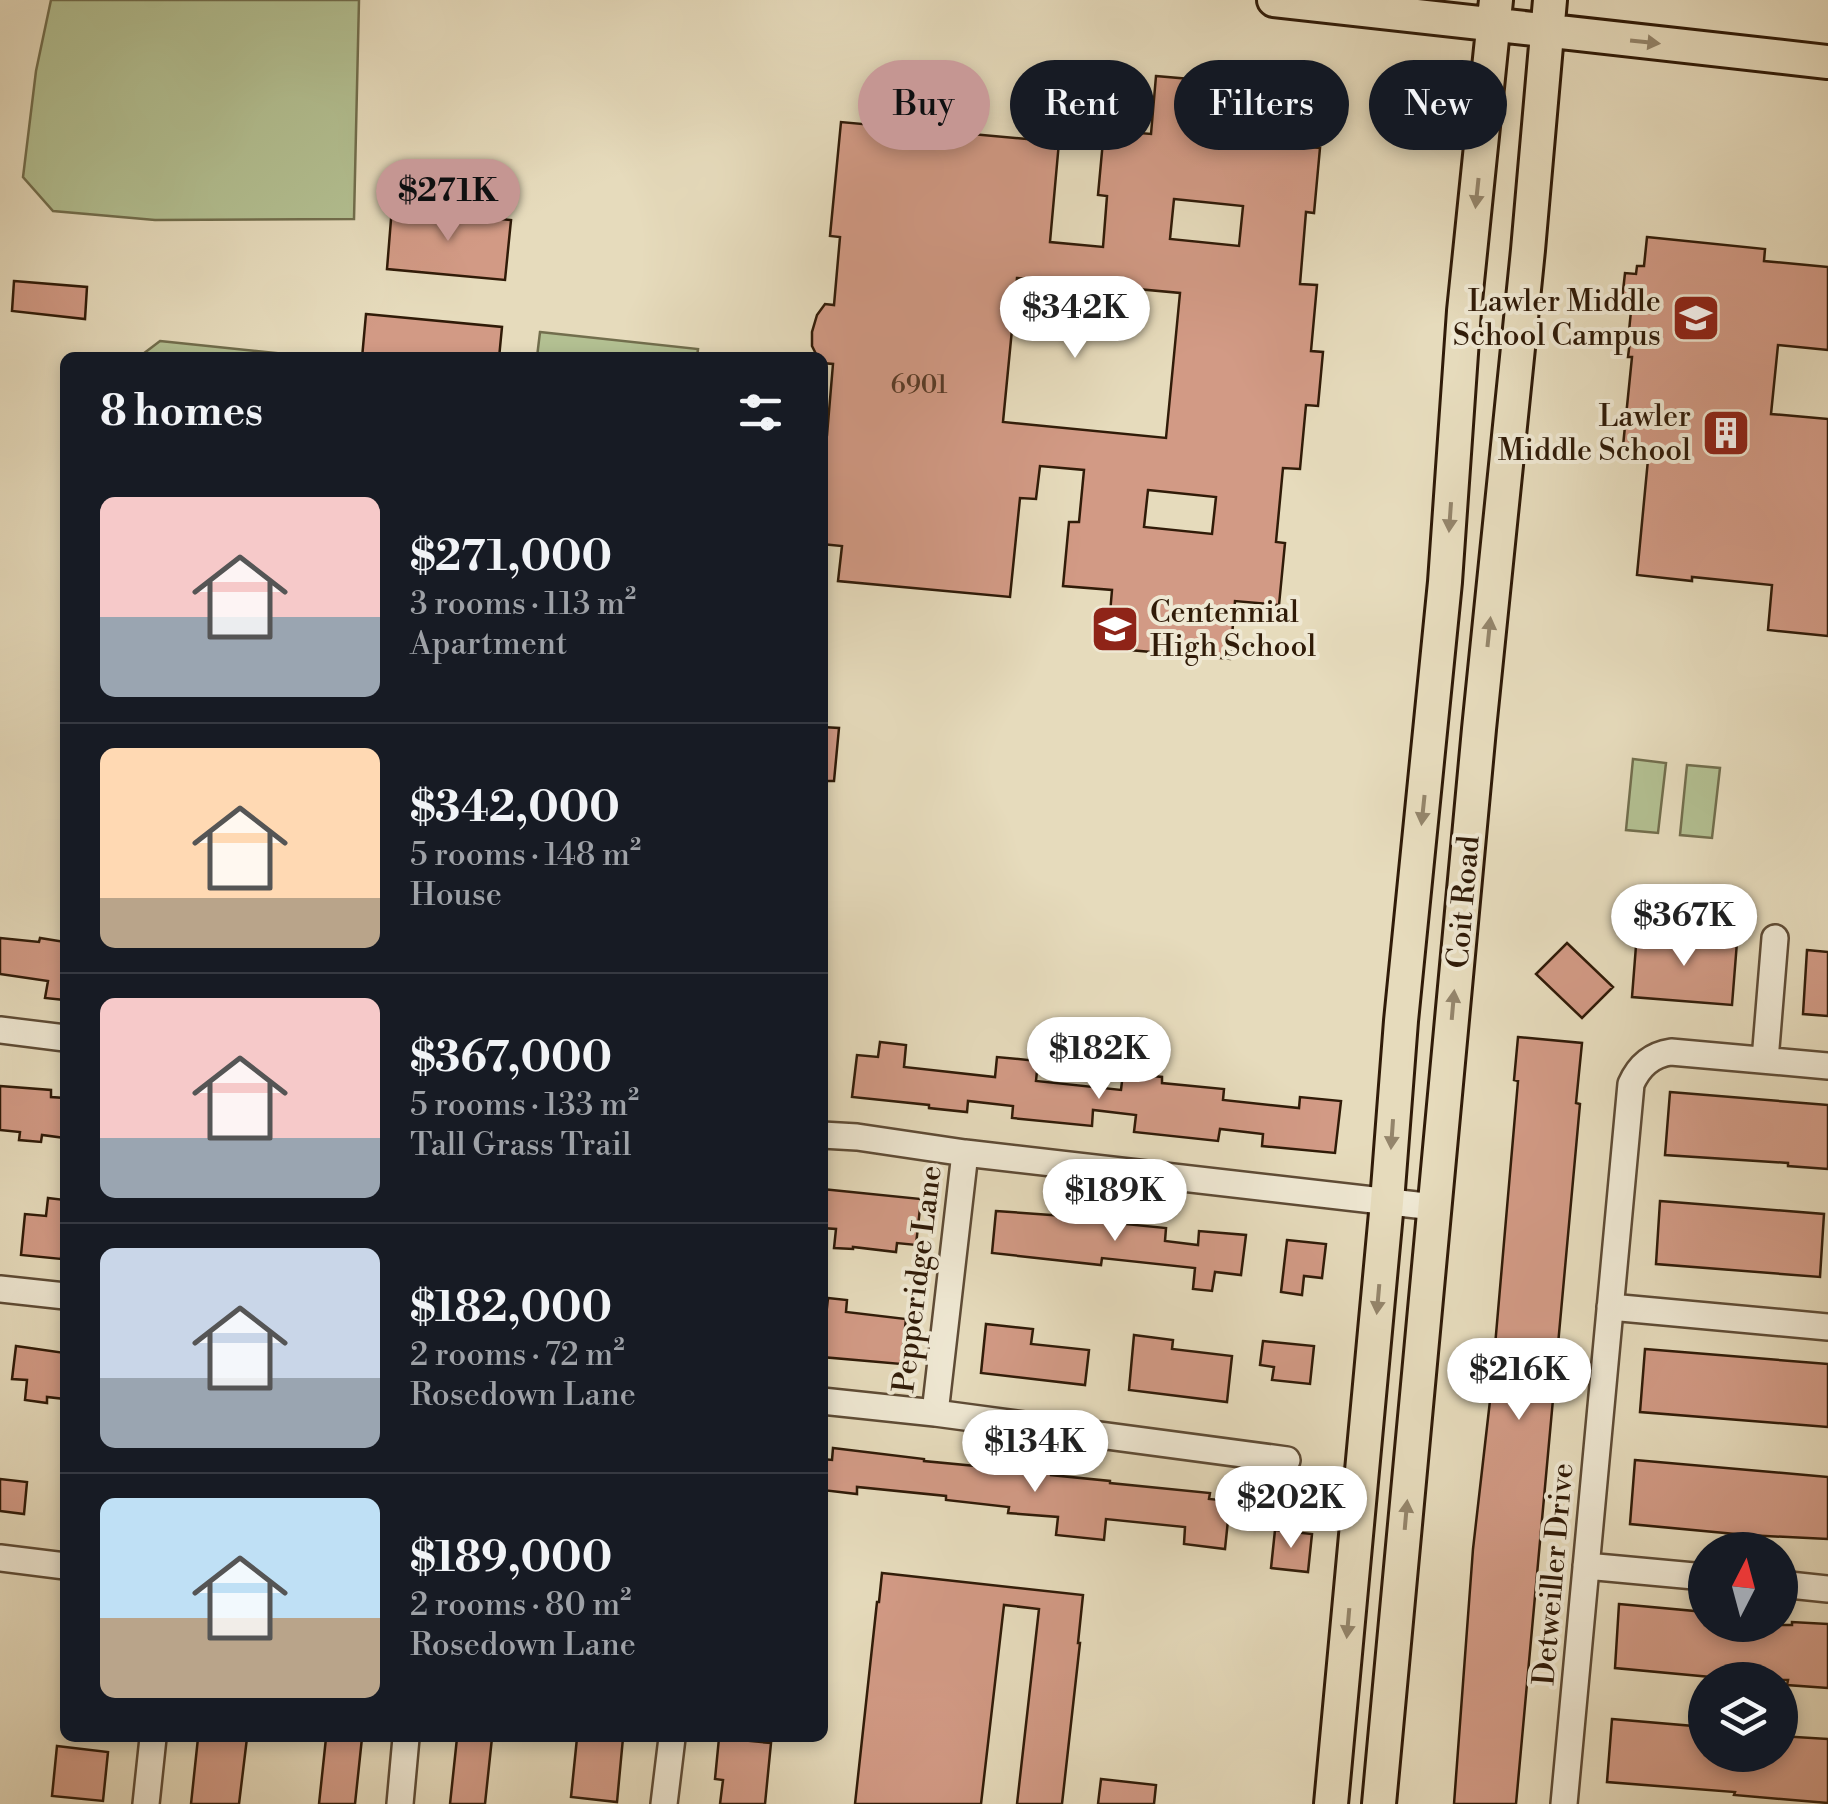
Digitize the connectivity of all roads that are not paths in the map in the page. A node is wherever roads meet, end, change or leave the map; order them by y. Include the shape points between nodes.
1 (1274, 0) edge
2 (1495, 13) edge
3 (1549, 16) edge
4 (1828, 62) edge
5 (1431, 728) junction
6 (1479, 729) junction
7 (1775, 938) dead end
8 (0, 1030) edge
9 (60, 1037) edge
10 (1765, 1060) junction
11 (1828, 1066) edge
12 (828, 1135) edge
13 (965, 1153) junction
14 (1387, 1202) junction
15 (1434, 1207) junction
16 (0, 1289) edge
17 (60, 1295) edge
18 (1610, 1306) junction
19 (1828, 1327) edge
20 (828, 1402) edge
21 (935, 1413) junction
22 (1288, 1460) dead end
23 (0, 1558) edge
24 (60, 1565) edge
25 (1586, 1566) junction
26 (1688, 1575) edge
27 (1798, 1586) edge
28 (1828, 1589) edge
29 (153, 1742) edge
30 (406, 1742) edge
31 (672, 1742) edge
32 (1332, 1793) edge
33 (1380, 1795) edge
34 (146, 1804) edge
35 (400, 1804) edge
36 (664, 1804) edge
37 (1564, 1804) edge

1 - 2 main road
2 - 3 main road
2 -> 5 main road, Coit Road
3 -> 4 main road
6 -> 3 main road, Coit Road
5 - 6 main road
5 -> 14 main road, Coit Road
15 -> 6 main road, Coit Road
7 - 10 street
8 - 9 street
10 - 11 street
10 - 18 street, Detweiller Drive via 1671,1052 1638,1070 1630,1092
12 - 13 street
13 - 14 street
13 - 21 street, Pepperidge Lane
14 - 15 street
14 -> 32 main road, Coit Road
33 -> 15 main road, Coit Road
16 - 17 street
18 - 19 street
18 - 25 street, Detweiller Drive
20 - 21 street
21 - 22 street
23 - 24 street
25 - 26 street
25 - 37 street, Detweiller Drive
27 - 28 street
29 - 34 street
30 - 35 street
31 - 36 street
32 - 33 main road

